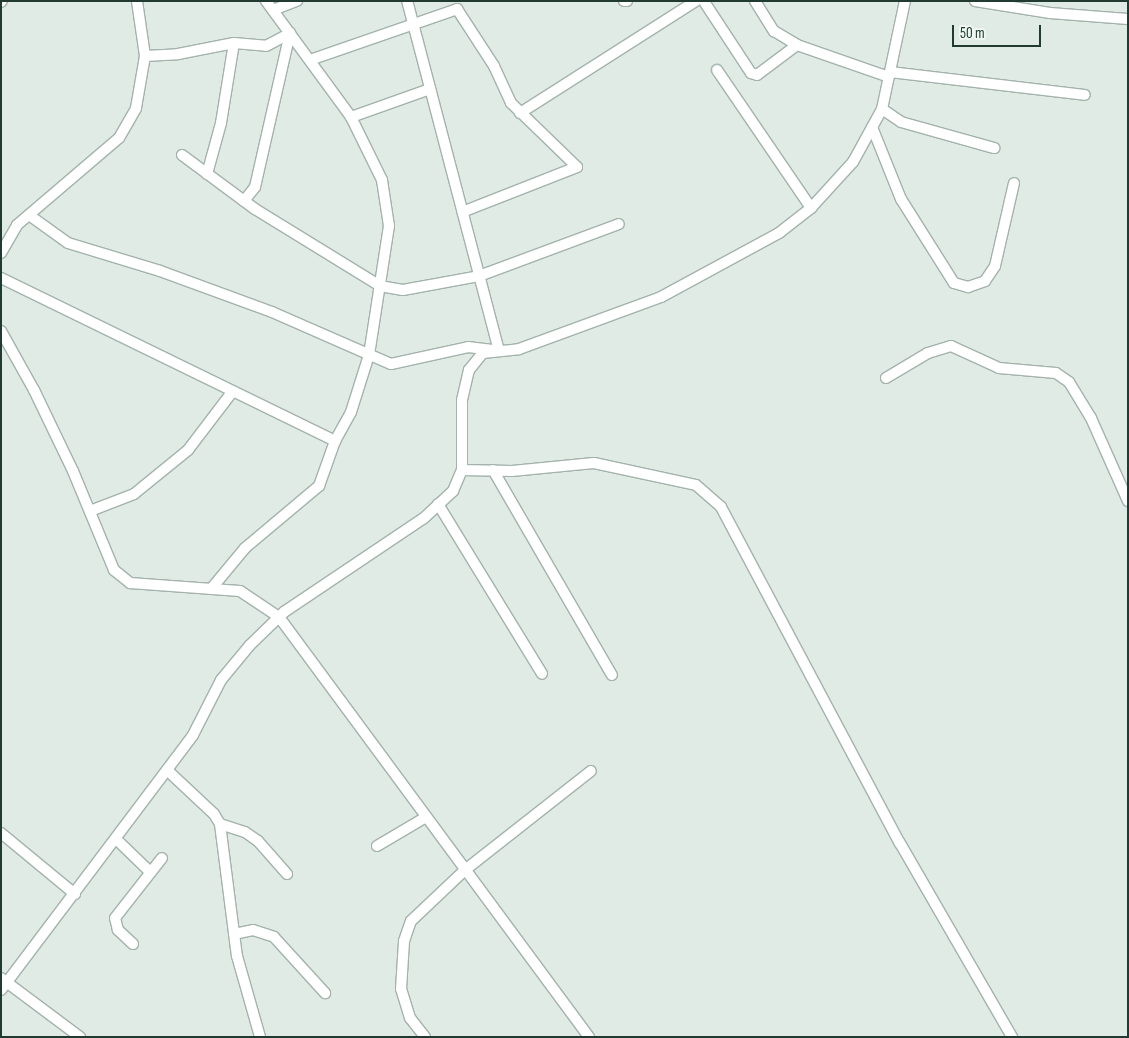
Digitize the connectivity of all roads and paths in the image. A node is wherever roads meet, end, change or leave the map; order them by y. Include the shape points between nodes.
1 (137, 1) edge
2 (266, 1) edge
3 (297, 1) edge
4 (407, 1) edge
5 (755, 1) edge
6 (905, 1) edge
7 (975, 1) edge
8 (700, 2) edge
9 (273, 10) junction
10 (1128, 19) edge
11 (413, 24) junction
12 (290, 33) junction
13 (234, 44) junction
14 (797, 45) junction
15 (146, 56) junction
16 (310, 60) junction
17 (717, 70) dead end
18 (889, 74) junction
19 (430, 89) junction
20 (1085, 95) dead end
21 (882, 110) junction
22 (520, 113) junction
23 (351, 117) junction
24 (872, 127) junction
25 (994, 148) dead end
26 (182, 155) dead end
27 (207, 174) junction
28 (1014, 183) dead end
29 (244, 201) junction
30 (811, 208) junction
31 (462, 212) junction
32 (29, 216) junction
33 (619, 224) dead end
34 (1, 253) edge
35 (479, 276) junction
36 (1, 278) edge
37 (380, 286) junction
38 (1, 331) edge
39 (499, 351) junction
40 (369, 355) junction
41 (886, 378) dead end
42 (233, 391) junction
43 (335, 441) junction
44 (462, 470) junction
45 (492, 470) junction
46 (1128, 501) edge
47 (438, 504) junction
48 (90, 511) junction
49 (211, 589) junction
50 (279, 617) junction
51 (542, 674) dead end
52 (612, 675) dead end
53 (167, 770) junction
54 (591, 771) dead end
55 (426, 817) junction
56 (220, 824) junction
57 (1, 833) edge
58 (116, 839) junction
59 (377, 846) dead end
60 (162, 858) dead end
61 (465, 870) junction
62 (150, 872) junction
63 (287, 874) dead end
64 (75, 894) junction
65 (234, 934) junction
66 (134, 944) dead end
67 (4, 984) edge
68 (325, 993) dead end
69 (80, 1037) edge
70 (260, 1037) edge
71 (425, 1037) edge
72 (588, 1037) edge
73 (1012, 1037) edge

1 - 15 street
2 - 9 street
3 - 9 street
4 - 11 street
5 - 14 street via 774,31
6 - 18 street
7 - 10 street via 1050,13
8 - 14 street via 751,73 756,75
8 - 22 street
9 - 12 street
11 - 16 street
11 - 19 street
11 - 22 street via 457,9
12 - 13 street via 266,46
12 - 16 street
12 - 29 street via 255,187
13 - 15 street
13 - 27 street via 222,124
14 - 18 street
15 - 32 street via 136,108 119,138
16 - 23 street
17 - 30 street
18 - 20 street
18 - 21 street
19 - 23 street
19 - 31 street
21 - 24 street
21 - 25 street via 901,122
22 - 31 street via 577,167
23 - 37 street via 382,180 389,226
24 - 28 street via 901,198 954,283 968,287 985,281 995,266
24 - 30 street via 852,162
26 - 27 street
27 - 29 street
29 - 37 street
30 - 39 street via 779,233 661,297 519,349
31 - 35 street
32 - 34 street via 17,225
32 - 40 street via 68,243 272,312
33 - 35 street
35 - 37 street via 403,290
35 - 39 street
36 - 42 street
37 - 40 street
38 - 48 street via 34,390
39 - 40 street via 468,347 391,364
39 - 44 street via 484,352 469,370 462,400
40 - 43 street via 351,412
41 - 46 street via 928,353 951,346 999,368 1056,373 1069,382 1091,418
42 - 43 street
42 - 48 street via 188,450 134,494
43 - 49 street via 319,486 245,548
44 - 45 street
44 - 47 street via 453,491
45 - 52 street
45 - 73 street via 594,463 696,485 722,508 900,843
47 - 50 street
47 - 51 street
48 - 49 street via 114,570 130,583
49 - 50 street via 240,591
50 - 53 street via 221,680 193,735
50 - 55 street
53 - 56 street via 214,814
53 - 58 street
54 - 61 street
55 - 59 street
55 - 61 street
56 - 63 street via 245,832 258,841
56 - 65 street
57 - 64 street
58 - 62 street
58 - 64 street
60 - 62 street
61 - 71 street via 411,920 406,930 400,975 403,1003
61 - 72 street
62 - 66 street via 116,918 118,930
64 - 67 street
65 - 68 street via 254,930 274,937
65 - 70 street via 247,996
67 - 69 street

